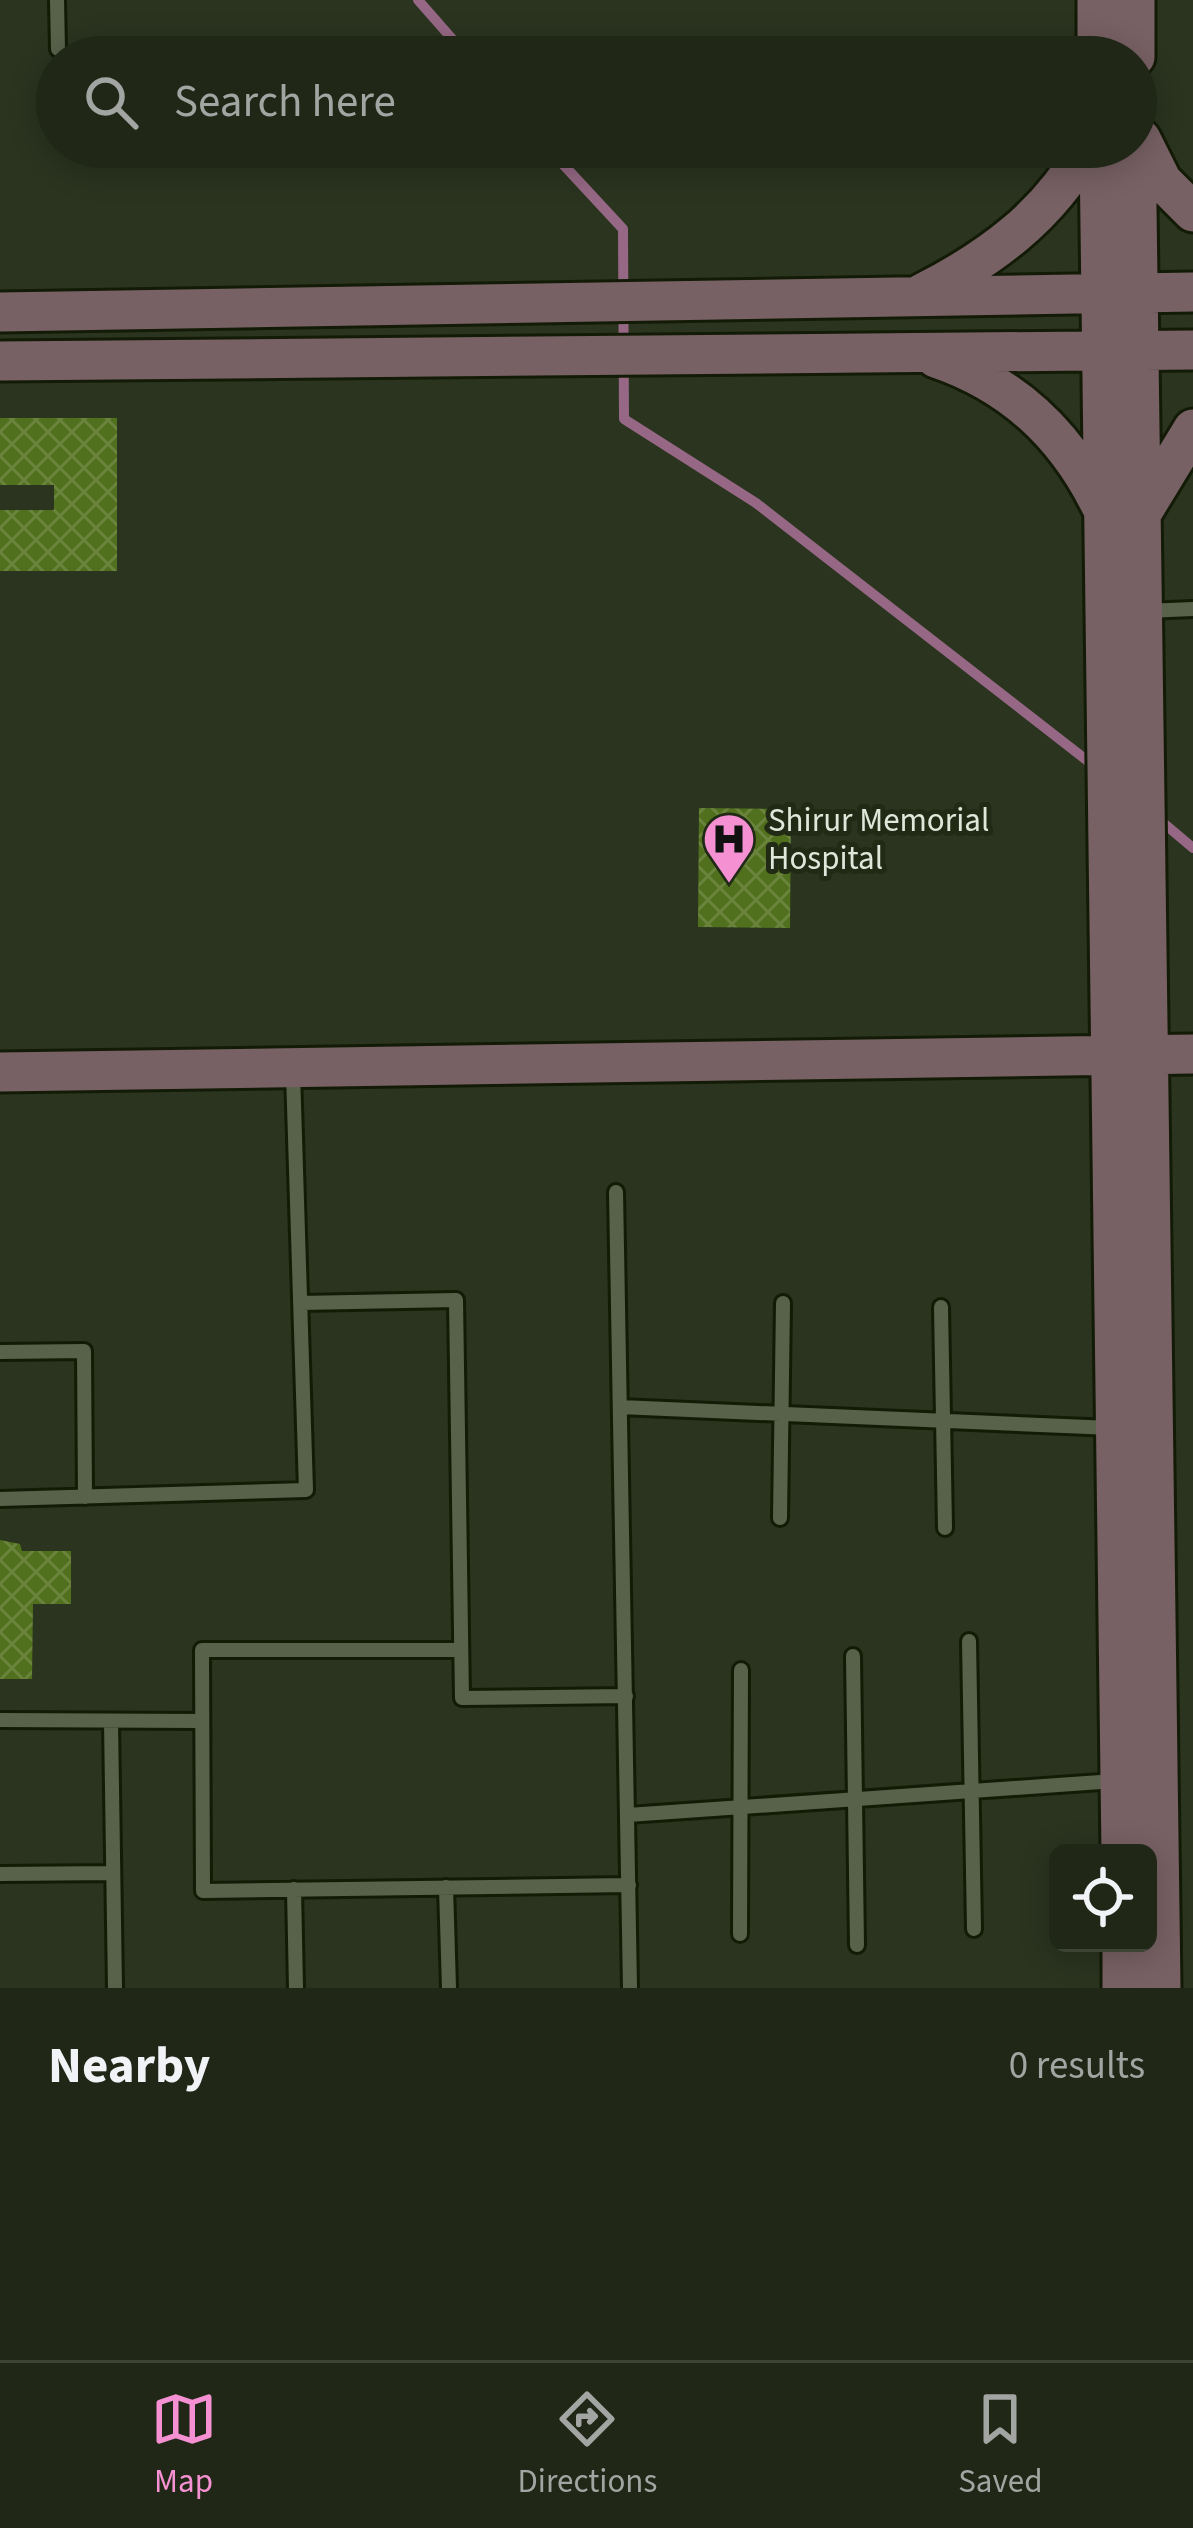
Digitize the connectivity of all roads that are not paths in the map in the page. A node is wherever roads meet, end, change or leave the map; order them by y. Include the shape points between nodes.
1 (56, 0) edge
2 (1097, 0) edge
3 (1135, 0) edge
4 (57, 36) edge
5 (1097, 36) edge
6 (1135, 36) edge
7 (1075, 168) edge
8 (1102, 168) edge
9 (1132, 168) edge
10 (1155, 168) edge
11 (1193, 212) edge
12 (1193, 292) edge
13 (1119, 293) junction
14 (916, 297) junction
15 (0, 312) edge
16 (1119, 350) junction
17 (1193, 350) edge
18 (920, 352) junction
19 (0, 362) edge
20 (1193, 429) edge
21 (1122, 513) junction
22 (1193, 609) edge
23 (1141, 612) junction
24 (1193, 1054) edge
25 (1129, 1055) junction
26 (293, 1068) junction
27 (0, 1072) edge
28 (616, 1192) dead end
29 (300, 1303) junction
30 (783, 1303) dead end
31 (941, 1307) dead end
32 (0, 1352) edge
33 (620, 1407) junction
34 (782, 1414) junction
35 (944, 1420) junction
36 (1115, 1428) junction
37 (85, 1497) junction
38 (0, 1499) edge
39 (780, 1518) dead end
40 (945, 1528) dead end
41 (969, 1641) dead end
42 (461, 1650) junction
43 (853, 1656) dead end
44 (741, 1670) dead end
45 (626, 1696) junction
46 (0, 1720) edge
47 (111, 1721) junction
48 (202, 1721) junction
49 (1120, 1781) junction
50 (971, 1791) junction
51 (855, 1800) junction
52 (740, 1808) junction
53 (628, 1815) junction
54 (1121, 1844) edge
55 (113, 1873) junction
56 (0, 1874) edge
57 (629, 1885) junction
58 (446, 1887) junction
59 (294, 1889) junction
60 (974, 1929) dead end
61 (740, 1934) dead end
62 (857, 1945) dead end
63 (1122, 1952) edge
64 (115, 1988) edge
65 (296, 1988) edge
66 (449, 1988) edge
67 (630, 1988) edge
68 (1122, 1988) edge
69 (1161, 1988) edge

1 - 4 lane
2 - 5 street
3 - 6 street
7 - 14 street via 1022,230
8 - 13 street
9 - 13 street
10 - 11 street
12 - 13 street
13 - 14 street
13 - 16 street
14 - 15 street
16 - 17 street
16 - 18 street
16 - 21 street
18 - 19 street
18 - 21 street via 1012,393
20 - 21 street
21 - 23 street
21 - 25 street via 1107,823
22 - 23 lane
23 - 25 street via 1145,848
24 - 25 street
25 - 26 street
25 - 36 street
25 - 69 street
26 - 27 street
26 - 29 lane
28 - 33 lane
29 - 37 lane via 306,1490
29 - 42 lane via 456,1300
30 - 34 lane
31 - 35 lane
32 - 37 lane via 84,1351
33 - 34 lane
33 - 45 lane
34 - 35 lane
34 - 39 lane
35 - 36 lane
35 - 40 lane
36 - 49 street
37 - 38 lane
41 - 50 lane
42 - 45 lane via 462,1698
42 - 48 lane via 202,1650
43 - 51 lane
44 - 52 lane
45 - 53 lane
46 - 47 lane
47 - 48 lane
47 - 55 lane
48 - 59 lane via 203,1891
49 - 50 lane
49 - 54 street
50 - 51 lane
50 - 60 lane
51 - 52 lane
51 - 62 lane
52 - 53 lane
52 - 61 lane
53 - 57 lane
55 - 56 lane
55 - 64 lane
57 - 58 lane
57 - 67 lane
58 - 59 lane
58 - 66 lane
59 - 65 lane
63 - 68 street

